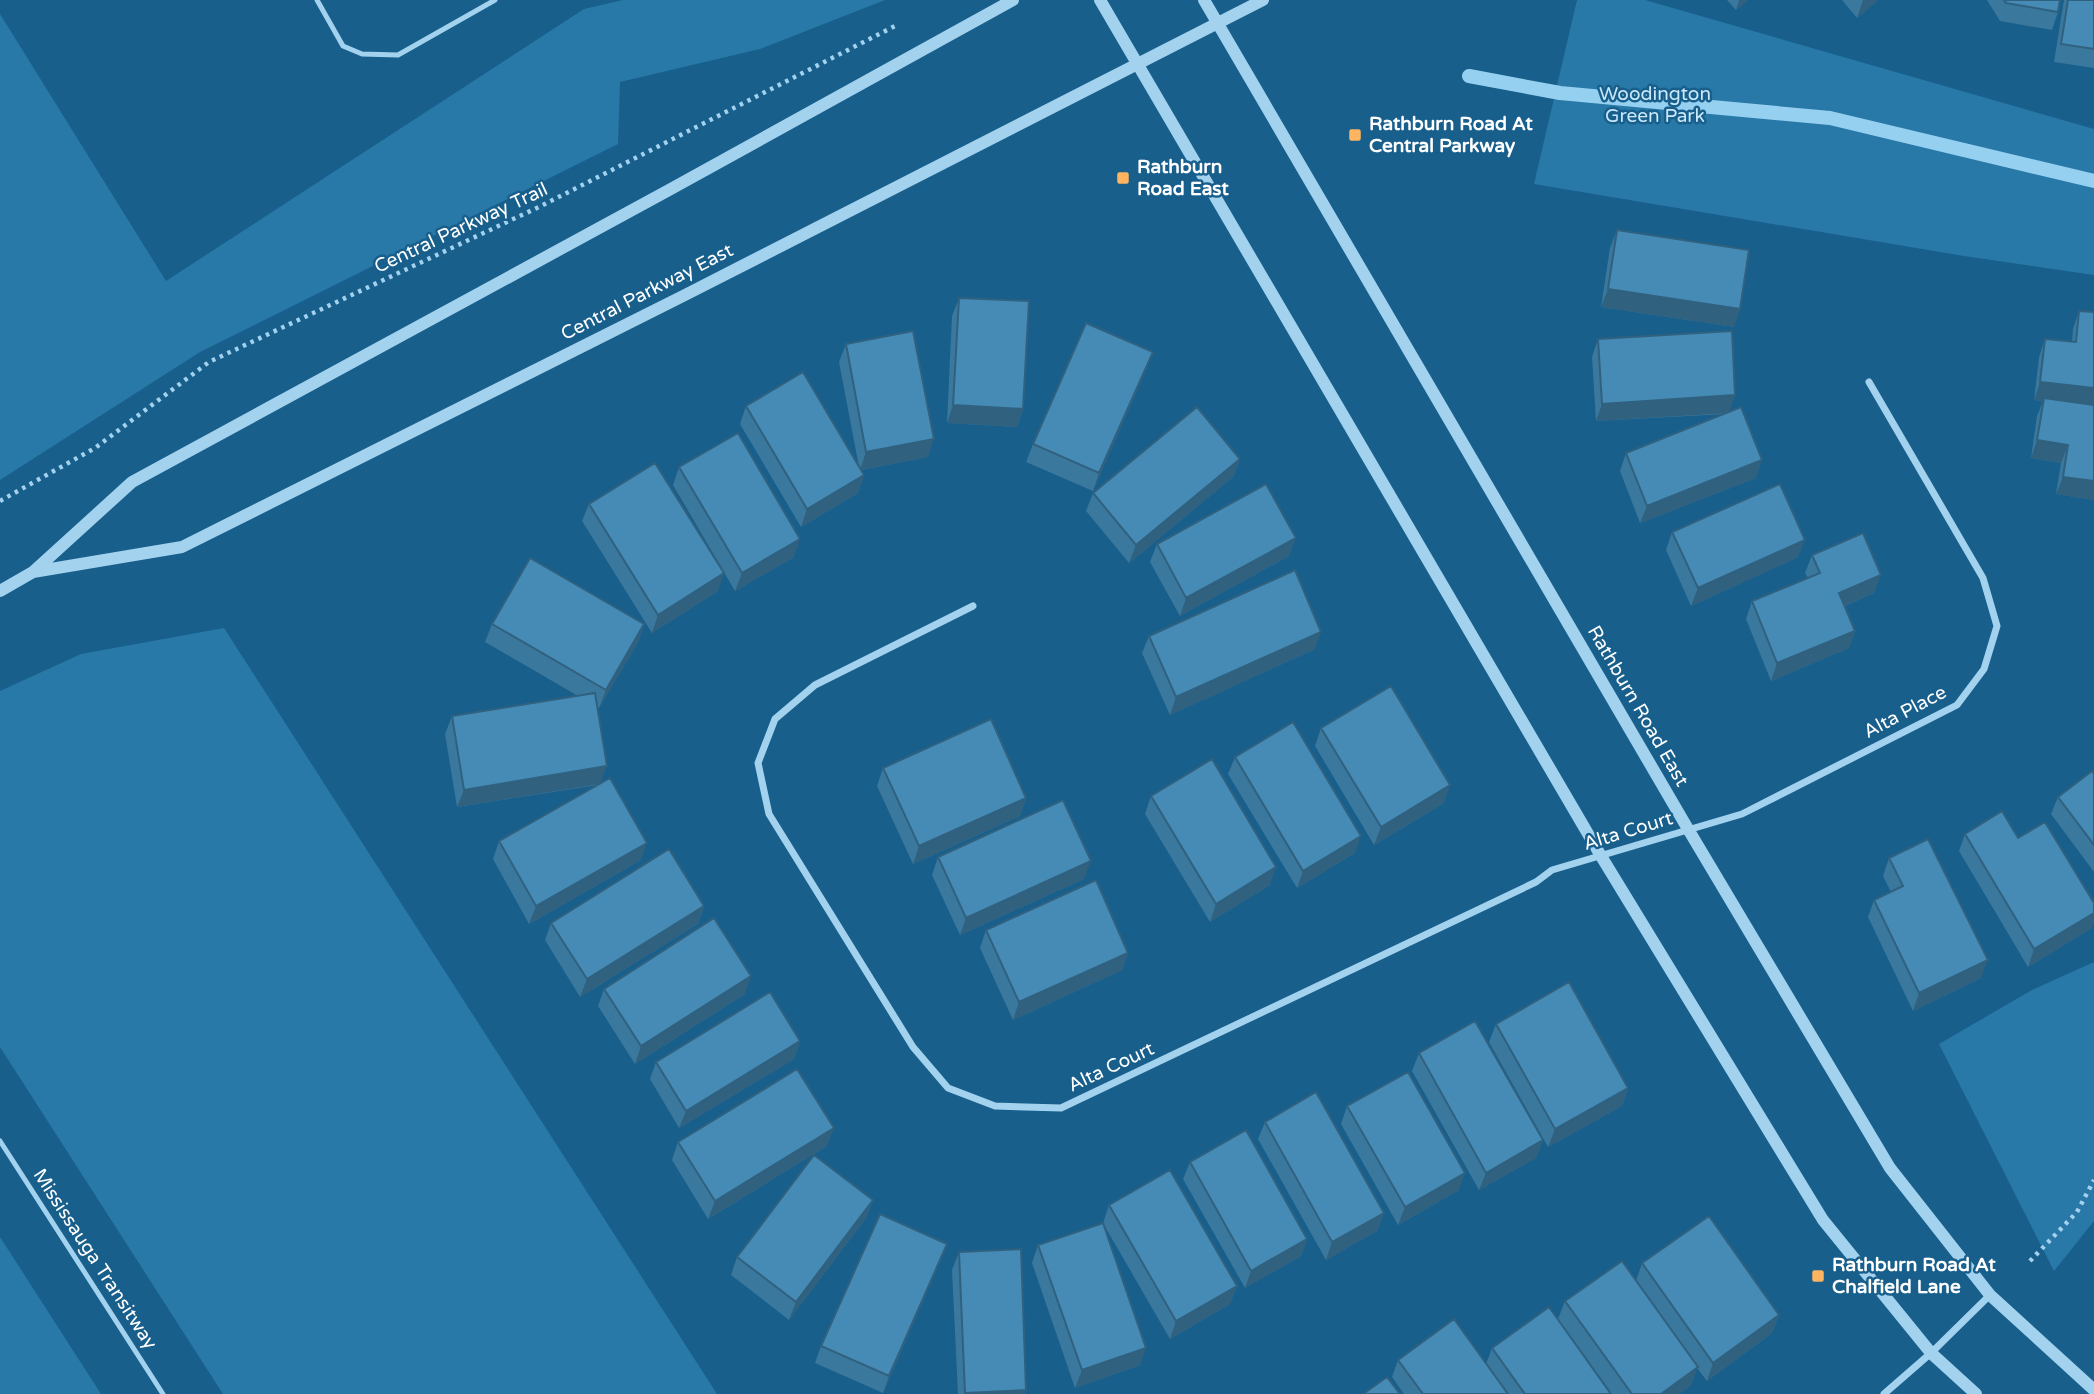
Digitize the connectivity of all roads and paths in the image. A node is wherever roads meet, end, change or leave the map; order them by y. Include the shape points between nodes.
1 (317, 0) edge
2 (495, 0) edge
3 (1013, 0) edge
4 (1100, 0) edge
5 (1204, 0) edge
6 (1263, 0) edge
7 (910, 19) dead end
8 (1217, 24) junction
9 (1137, 63) junction
10 (1869, 382) dead end
11 (0, 501) edge
12 (33, 572) junction
13 (0, 591) edge
14 (973, 606) dead end
15 (1688, 829) junction
16 (1601, 856) junction
17 (0, 1141) edge
18 (2094, 1180) edge
19 (2030, 1261) dead end
20 (1990, 1295) junction
21 (1931, 1353) junction
22 (2094, 1390) edge
23 (163, 1394) edge
24 (1884, 1394) edge
25 (1976, 1394) edge

1 - 2 lane via 343,46 362,54 398,55
3 - 12 street, Central Parkway East via 132,482
4 - 9 street
5 - 8 street, Rathburn Road East
6 - 8 street, Central Parkway East
7 - 11 path, Central Parkway Trail via 541,206 209,362 94,448
8 - 9 street, Central Parkway East
8 - 15 street, Rathburn Road East
9 - 12 street, Central Parkway East via 183,547
9 - 16 street
10 - 15 street, Alta Place via 1983,578 1997,626 1984,669 1957,705 1742,814
12 - 13 street, Central Parkway East
14 - 16 street, Alta Court via 815,685 775,719 758,763 769,814 913,1047 948,1088 995,1106 1060,1108 1536,882 1552,870
15 - 16 street, Alta Court
15 - 20 street, Rathburn Road East via 1890,1168
16 - 21 street via 1823,1220
17 - 23 lane, Mississauga Transitway
18 - 19 path via 2077,1212
20 - 21 street
20 - 22 street, Rathburn Road East
21 - 24 street
21 - 25 street

